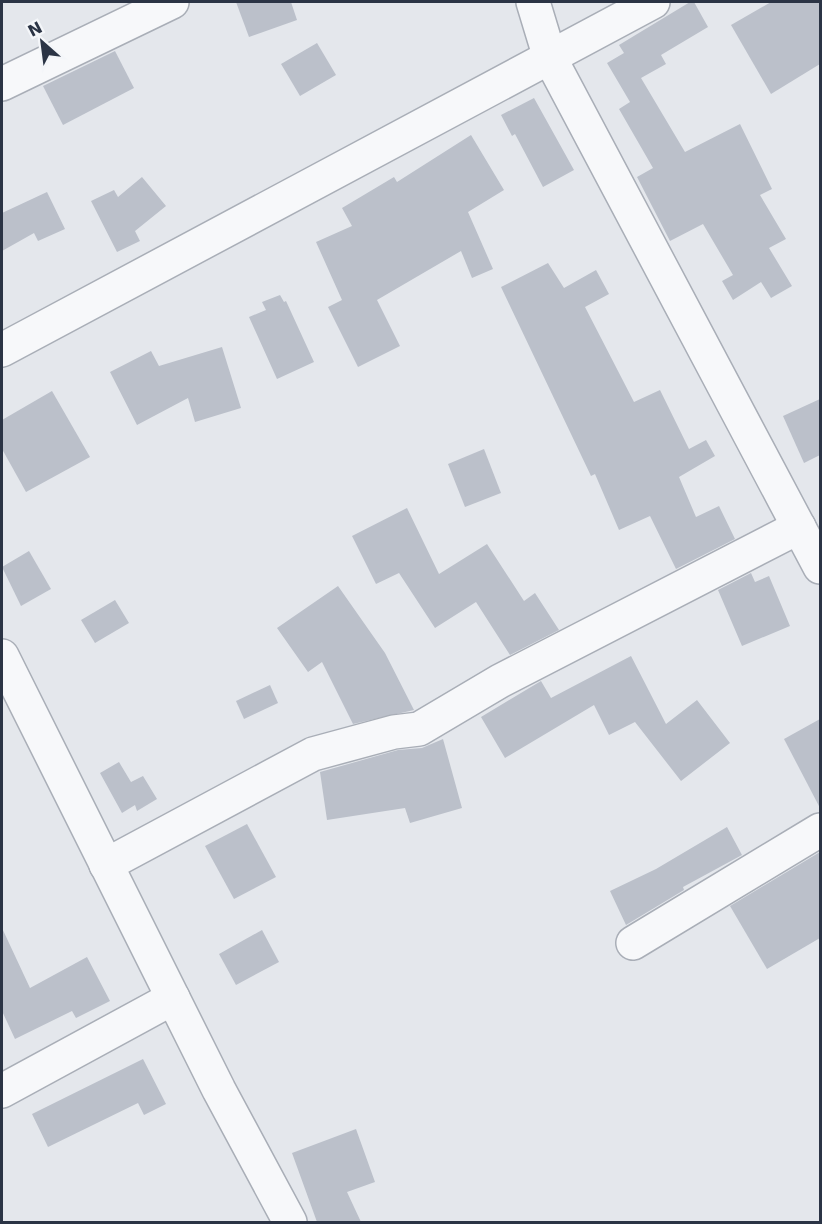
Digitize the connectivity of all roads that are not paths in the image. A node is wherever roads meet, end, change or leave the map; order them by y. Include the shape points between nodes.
1 (172, 2) edge
2 (533, 2) edge
3 (653, 2) edge
4 (550, 58) junction
5 (2, 84) edge
6 (2, 350) edge
7 (799, 527) junction
8 (820, 567) edge
9 (3, 665) edge
10 (820, 830) edge
11 (106, 865) junction
12 (633, 943) dead end
13 (173, 998) junction
14 (2, 1091) edge
15 (290, 1222) edge

1 - 5 street
2 - 4 street
3 - 4 street
4 - 6 street
4 - 7 street
7 - 8 street
7 - 11 street via 500,681 419,729 314,754
9 - 11 street
10 - 12 street
11 - 13 street
13 - 14 street
13 - 15 street

